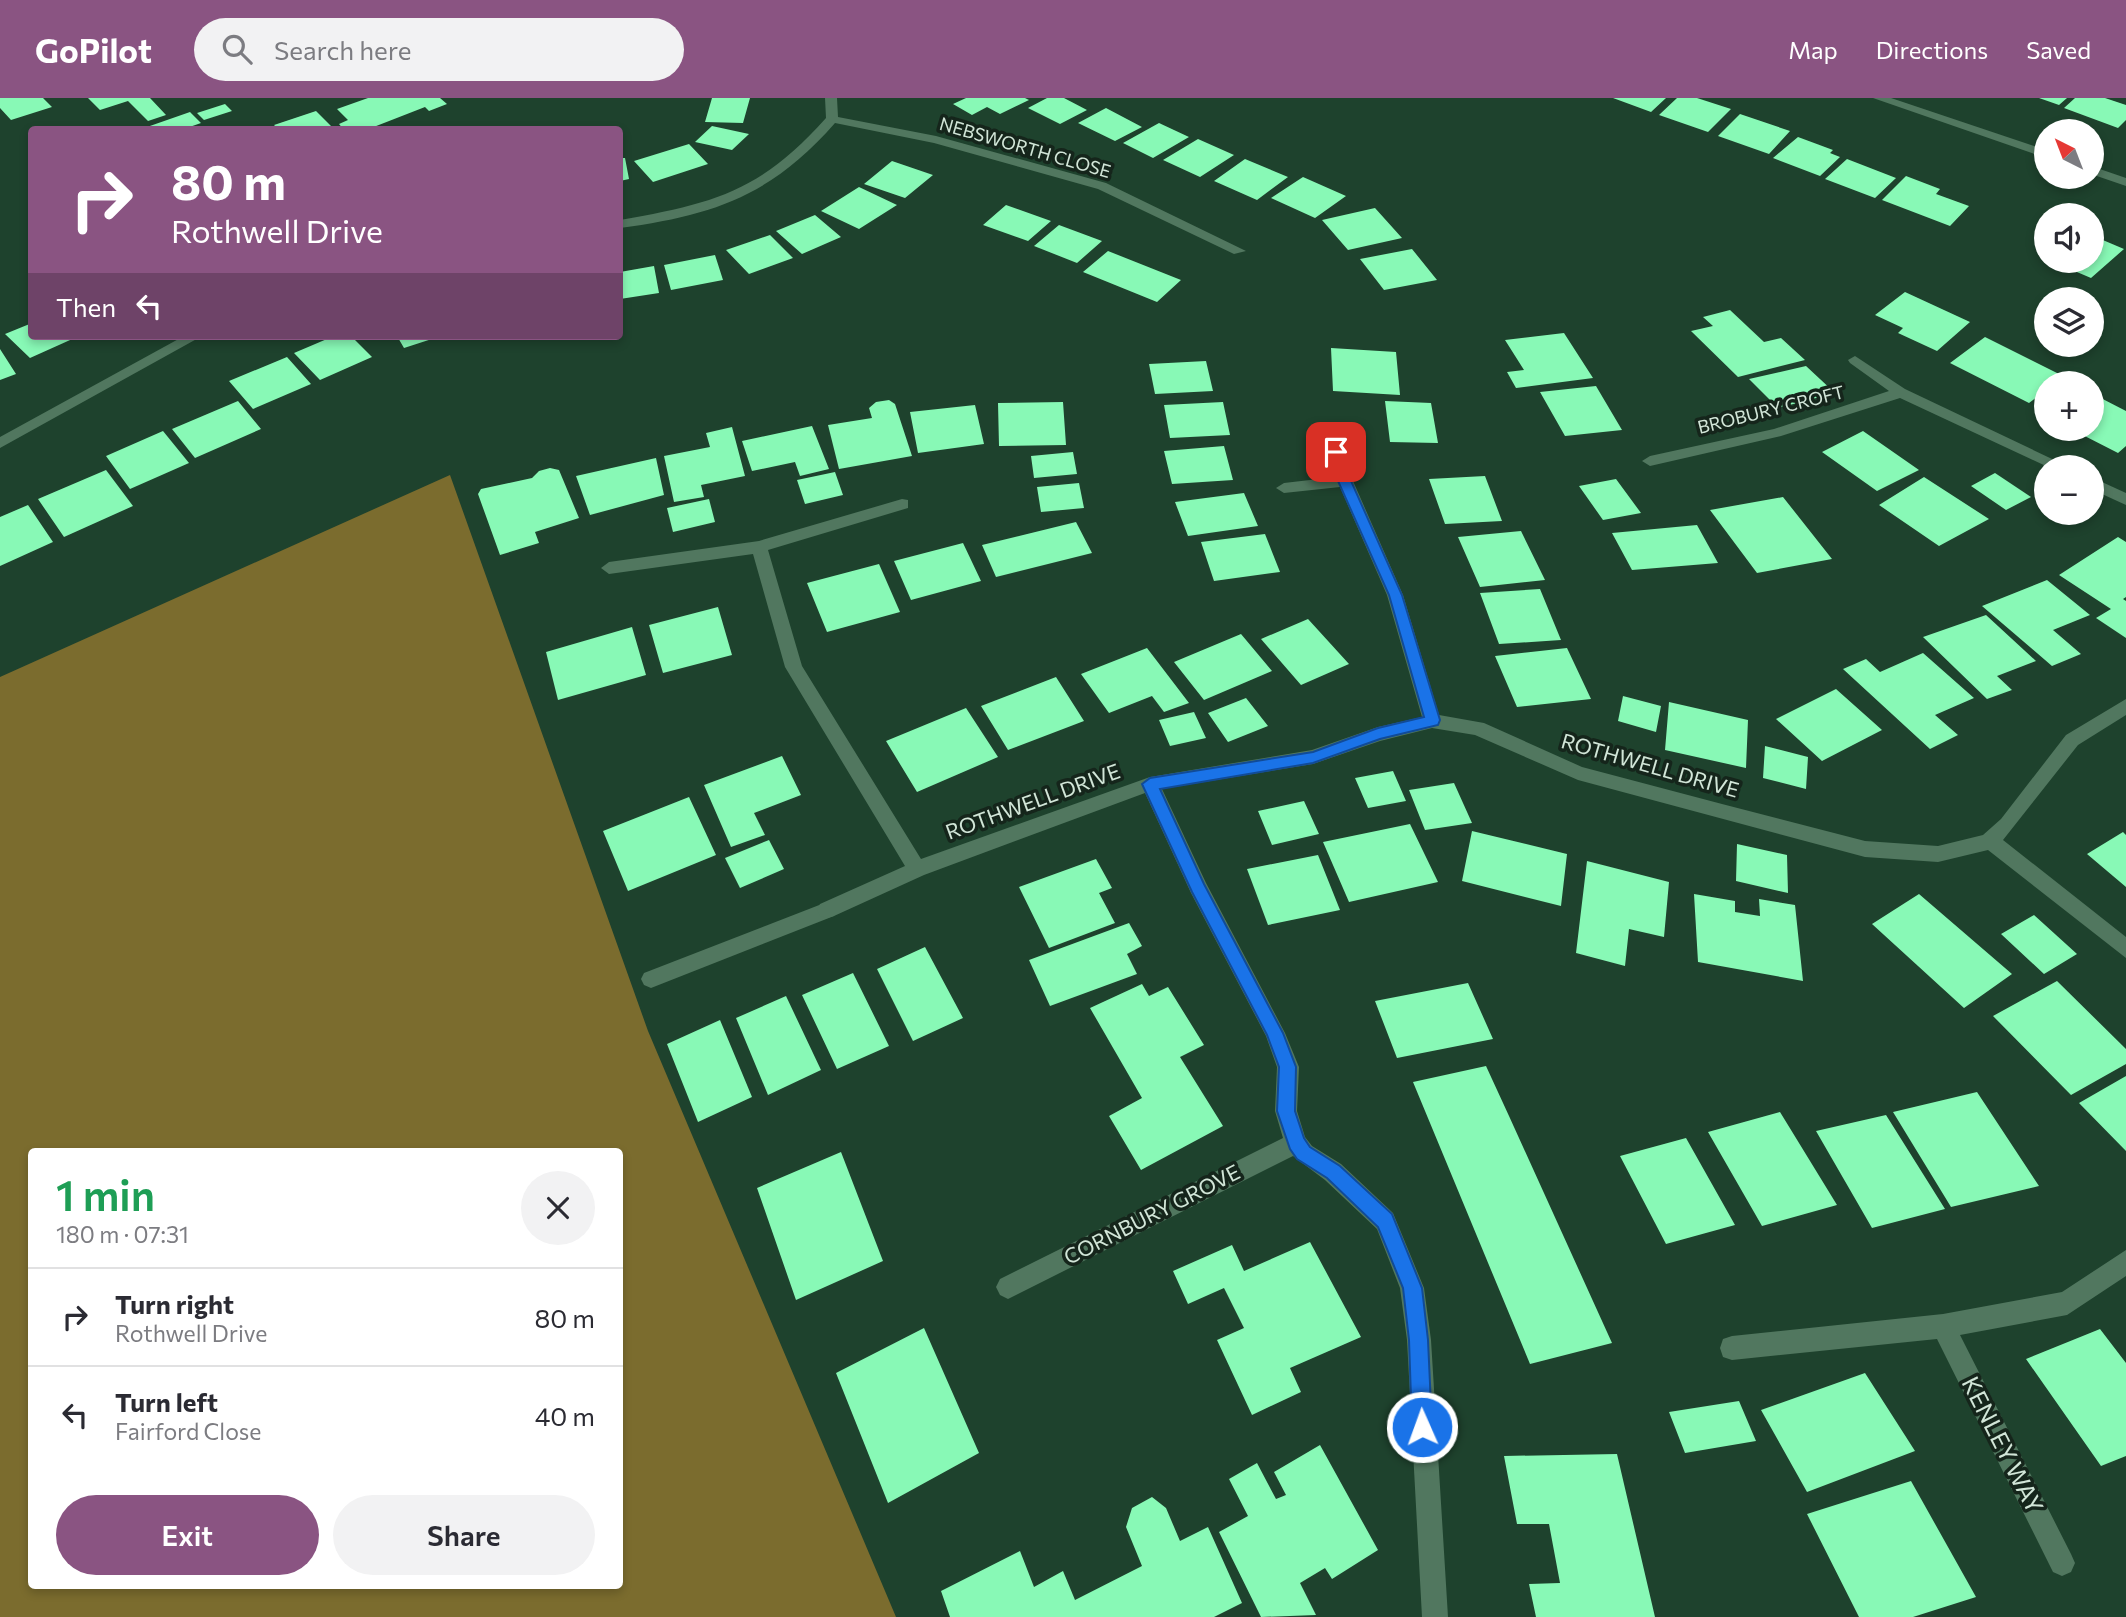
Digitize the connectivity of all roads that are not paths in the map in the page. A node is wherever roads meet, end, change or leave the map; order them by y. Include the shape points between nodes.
1 (831, 98) edge
2 (1879, 98) edge
3 (832, 119) junction
4 (2034, 150) edge
5 (2104, 174) edge
6 (2126, 182) edge
7 (623, 223) edge
8 (1239, 251) dead end
9 (188, 340) edge
10 (1855, 360) dead end
11 (1900, 392) junction
12 (0, 443) edge
13 (1336, 452) dead end
14 (2035, 455) edge
15 (1650, 461) dead end
16 (1345, 481) junction
17 (1284, 488) dead end
18 (2104, 489) edge
19 (2126, 500) edge
20 (902, 503) dead end
21 (760, 547) junction
22 (609, 568) dead end
23 (2126, 706) edge
24 (1432, 720) junction
25 (1150, 784) junction
26 (1990, 841) junction
27 (917, 869) junction
28 (2126, 949) edge
29 (651, 979) dead end
30 (1296, 1143) junction
31 (2126, 1262) edge
32 (1008, 1287) dead end
33 (1942, 1326) junction
34 (1732, 1348) dead end
35 (2062, 1563) dead end
36 (1435, 1617) edge

1 - 3 street
2 - 4 street
3 - 7 street via 797,158 753,187 706,205
3 - 8 street, NEBSWORTH CLOSE via 936,140 1090,182
5 - 6 street
9 - 12 street
10 - 11 street, BROBURY CROFT
11 - 14 street, BROBURY CROFT
11 - 15 street, BROBURY CROFT via 1776,433
13 - 16 street
16 - 17 street
16 - 24 street via 1395,595
18 - 19 street
20 - 21 street
21 - 22 street
21 - 27 street via 794,667
23 - 26 street via 2072,740
24 - 25 street, ROTHWELL DRIVE via 1313,757
24 - 26 street, ROTHWELL DRIVE via 1478,728 1578,773 1865,849 1938,854
25 - 27 street, ROTHWELL DRIVE
25 - 30 street via 1275,1033 1288,1067 1286,1111
26 - 28 street
27 - 29 street, ROTHWELL DRIVE
30 - 32 street, CORNBURY GROVE
30 - 36 street via 1385,1221 1412,1288
31 - 33 street via 2067,1303
33 - 34 street
33 - 35 street, KENLEY WAY

